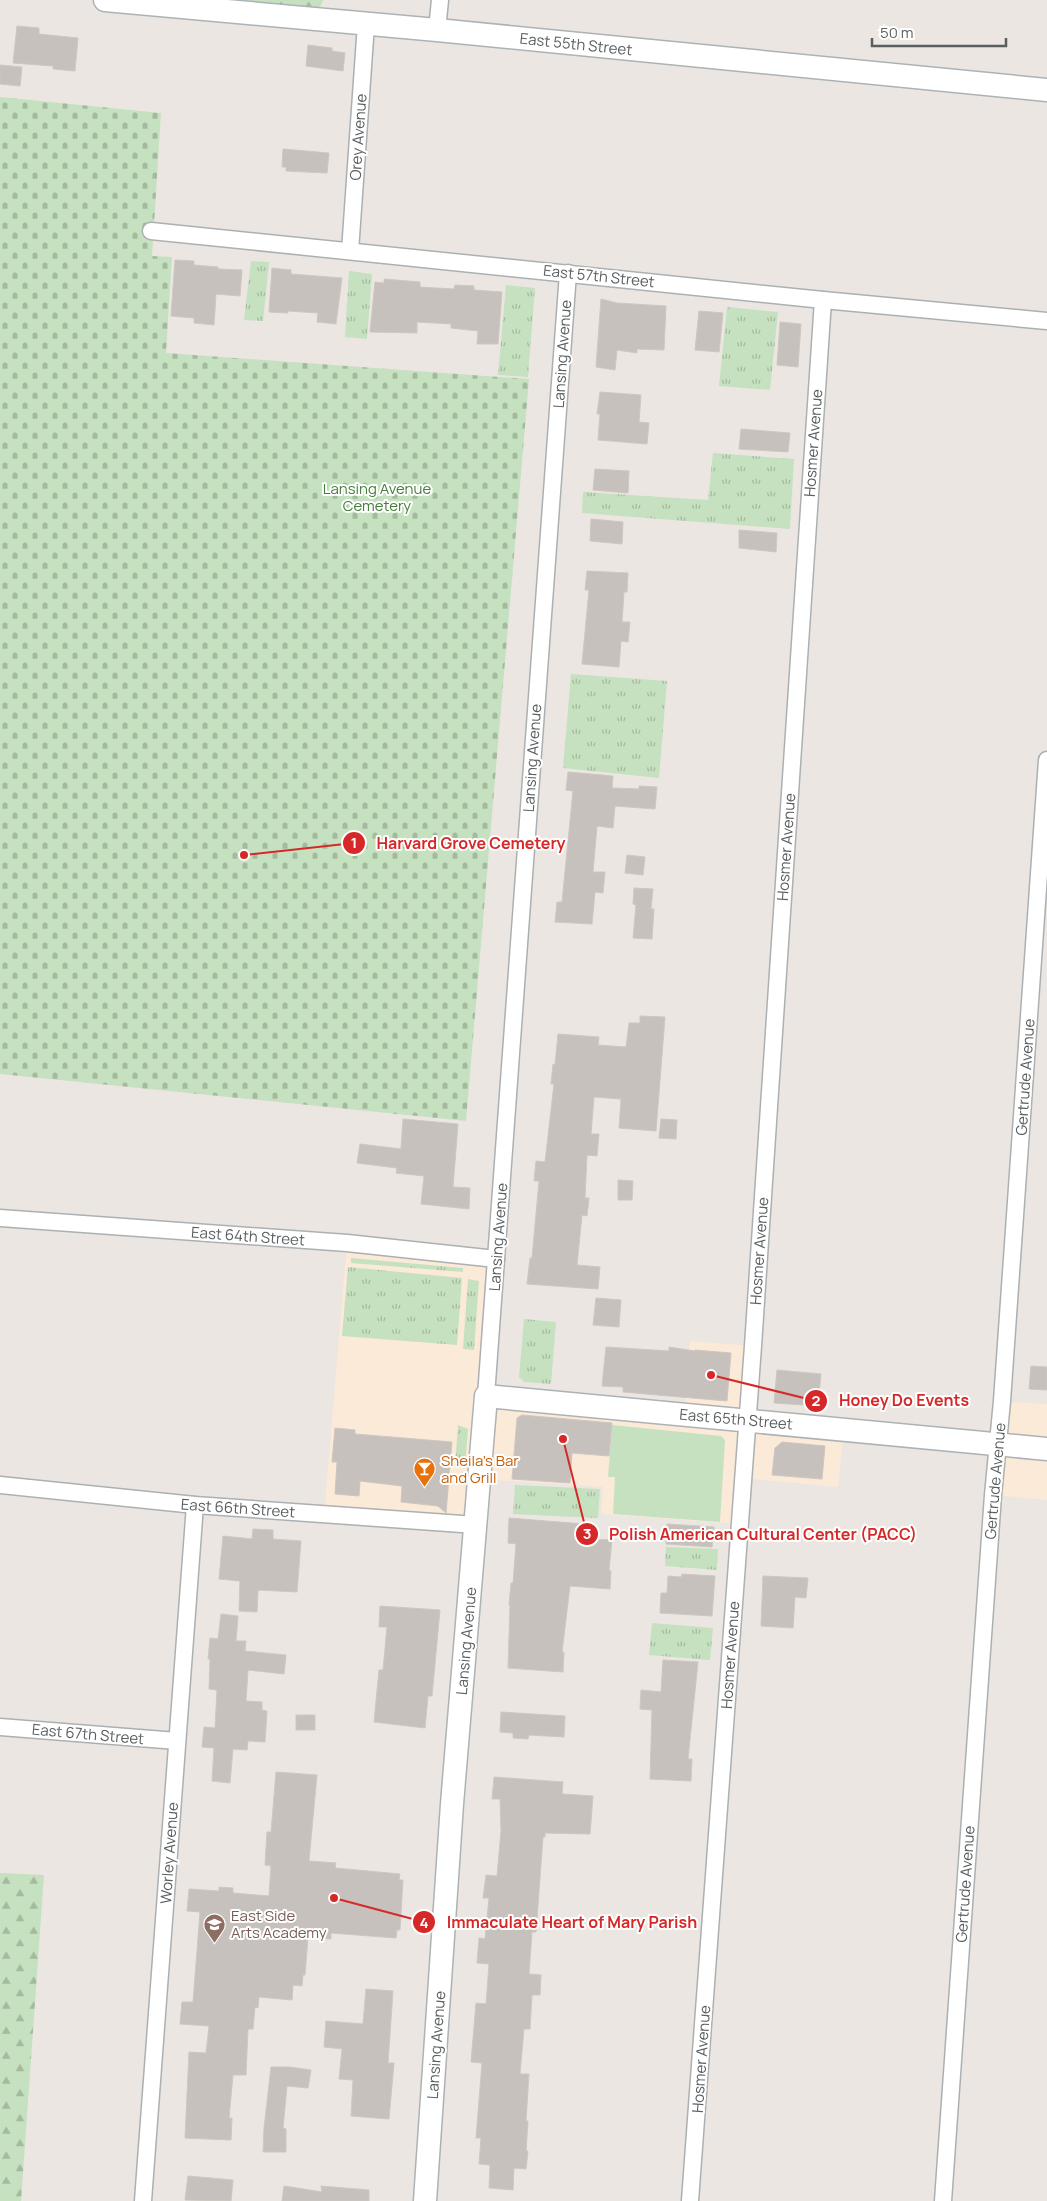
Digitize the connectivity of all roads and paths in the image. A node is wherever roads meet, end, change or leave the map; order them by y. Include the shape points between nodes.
1 (105, 0) edge
2 (440, 0) edge
3 (366, 24) junction
4 (437, 30) junction
5 (1047, 90) edge
6 (151, 231) dead end
7 (350, 250) junction
8 (568, 273) junction
9 (823, 300) junction
10 (1047, 321) edge
11 (1047, 760) edge
12 (0, 1218) edge
13 (496, 1259) junction
14 (486, 1396) junction
15 (746, 1421) junction
16 (998, 1444) junction
17 (1047, 1449) edge
18 (0, 1486) edge
19 (195, 1505) junction
20 (476, 1525) junction
21 (0, 1727) edge
22 (177, 1741) junction
23 (143, 2201) edge
24 (425, 2201) edge
25 (690, 2201) edge
26 (943, 2201) edge

1 - 3 street, East 55th Street
2 - 4 street
3 - 4 street, East 55th Street
3 - 7 street, Orey Avenue
4 - 5 street, East 55th Street
6 - 7 street, East 57th Street
7 - 8 street, East 57th Street
8 - 9 street, East 57th Street
8 - 13 street, Lansing Avenue
9 - 10 street, East 57th Street
9 - 15 street, Hosmer Avenue
11 - 16 street, Gertrude Avenue
12 - 13 street, East 64th Street via 347,1243
13 - 14 street, Lansing Avenue
14 - 15 street, East 65th Street
14 - 20 street, Lansing Avenue
15 - 16 street, East 65th Street
15 - 25 street, Hosmer Avenue
16 - 17 street, East 65th Street
16 - 26 street, Gertrude Avenue
18 - 19 street, East 66th Street
19 - 20 street, East 66th Street
19 - 22 street, Worley Avenue
20 - 24 street, Lansing Avenue via 452,1804
21 - 22 street, East 67th Street
22 - 23 street, Worley Avenue

